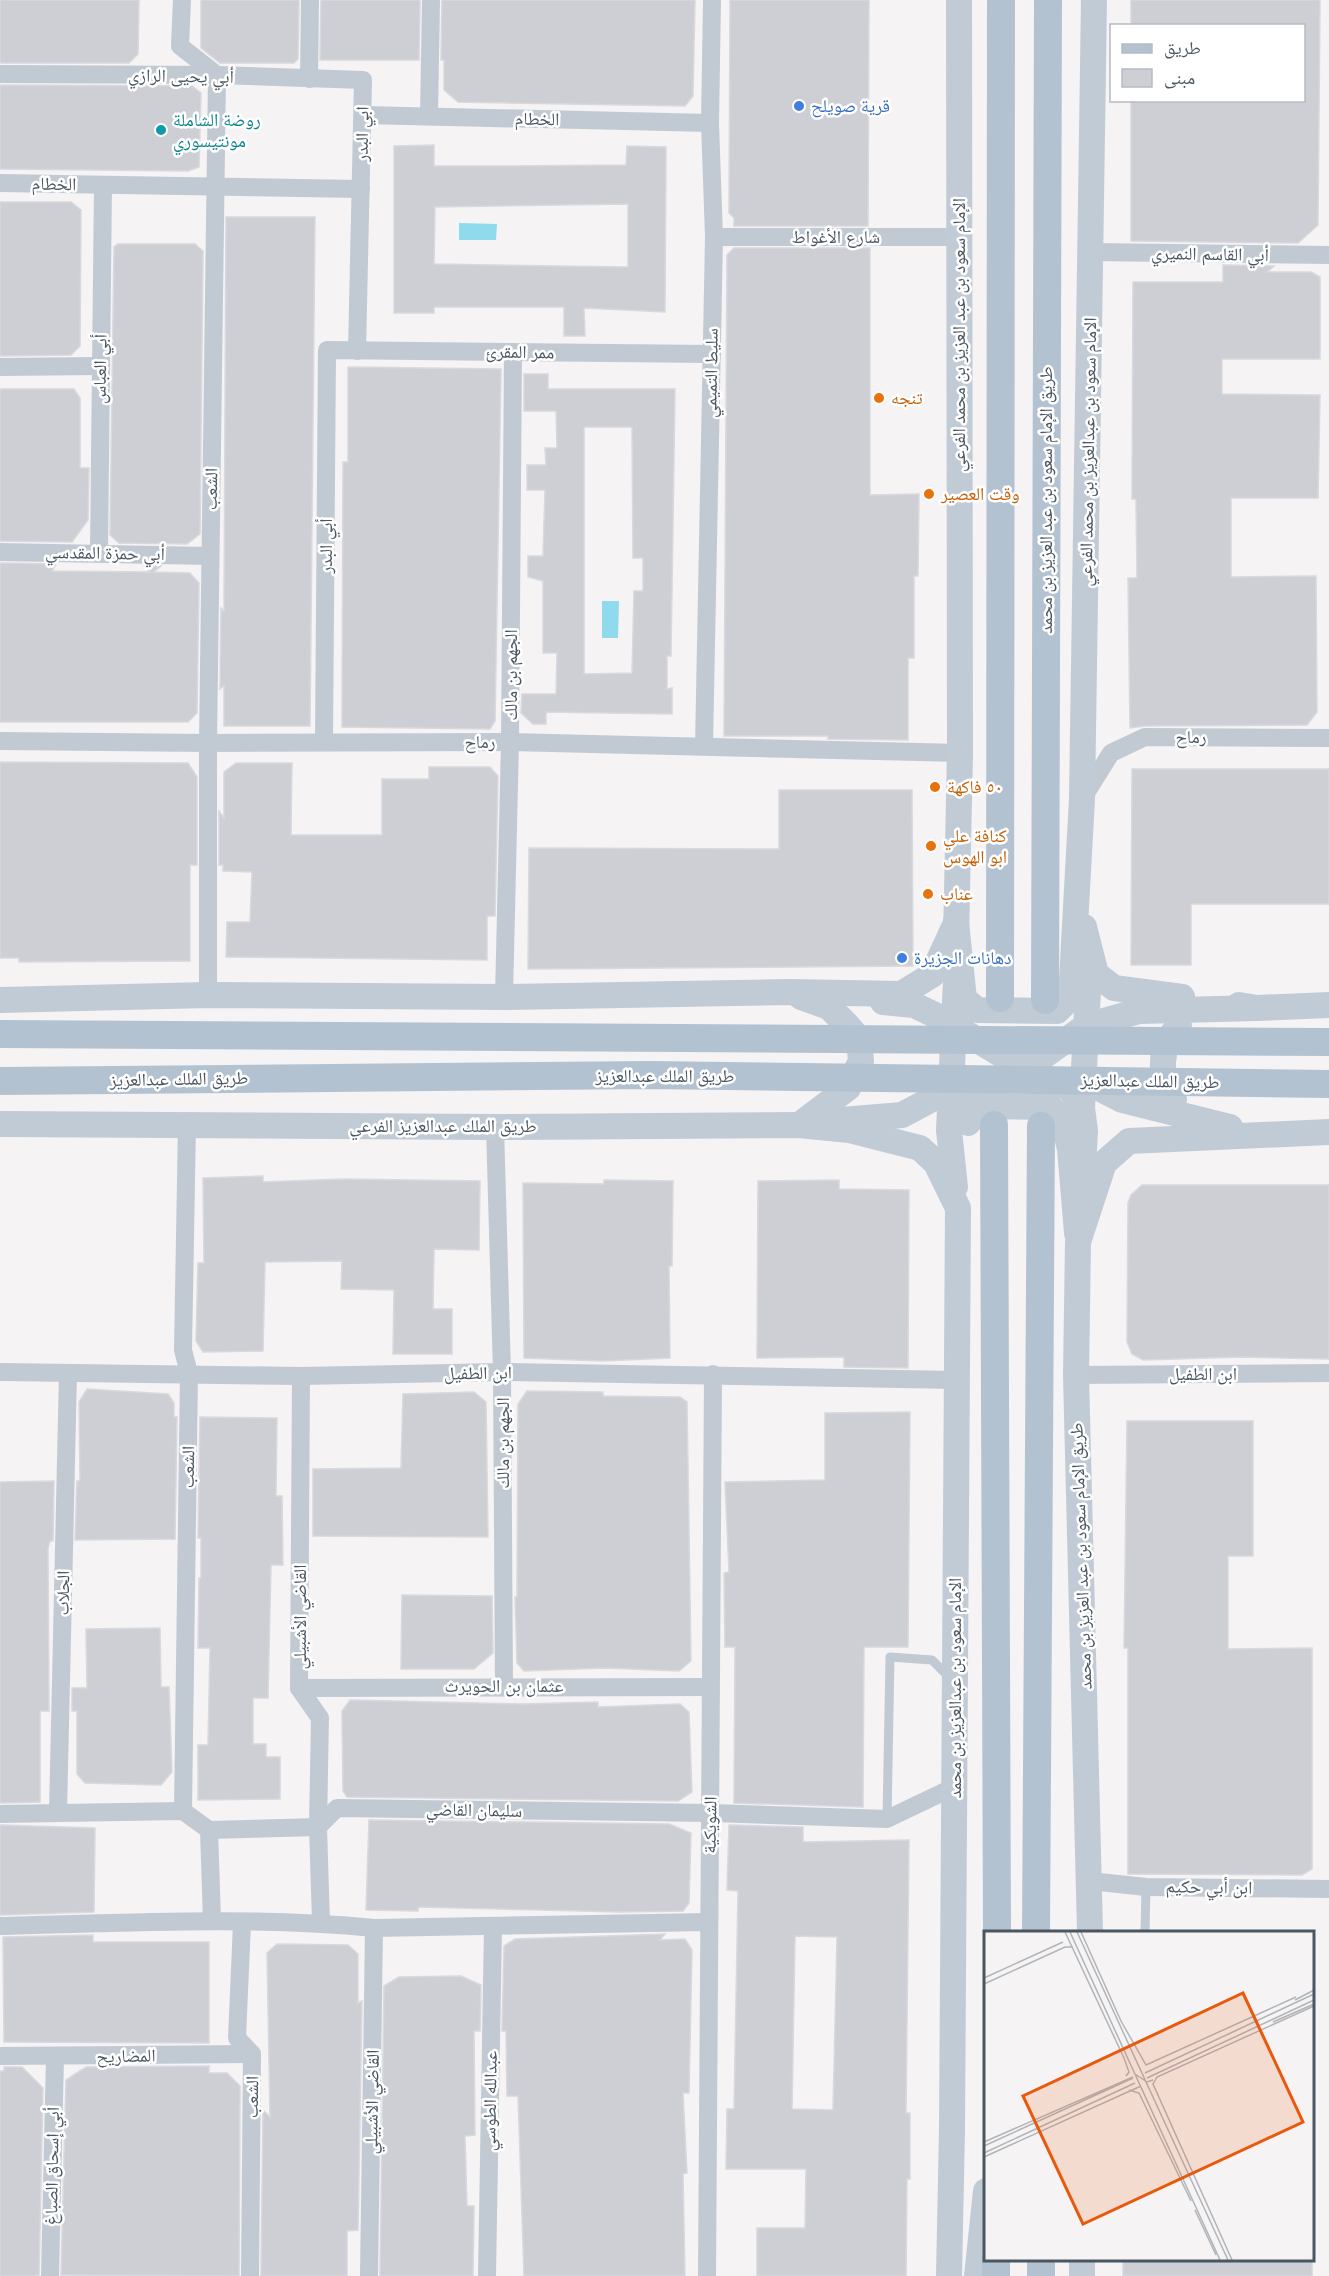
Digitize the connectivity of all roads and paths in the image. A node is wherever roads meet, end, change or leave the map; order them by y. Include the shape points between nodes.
1 (182, 0) edge
2 (310, 0) edge
3 (431, 0) edge
4 (712, 0) edge
5 (959, 0) edge
6 (1001, 0) edge
7 (1048, 0) edge
8 (1094, 0) edge
9 (0, 74) edge
10 (217, 75) junction
11 (309, 79) junction
12 (363, 80) joint
13 (363, 115) junction
14 (429, 116) junction
15 (710, 123) junction
16 (0, 183) edge
17 (103, 185) junction
18 (216, 189) junction
19 (361, 189) junction
20 (714, 237) junction
21 (959, 237) junction
22 (1091, 252) junction
23 (1329, 255) edge
24 (327, 350) joint
25 (357, 351) junction
26 (513, 352) junction
27 (712, 354) junction
28 (99, 366) junction
29 (0, 367) edge
30 (0, 552) edge
31 (99, 552) junction
32 (210, 556) junction
33 (1329, 738) edge
34 (0, 741) edge
35 (324, 741) junction
36 (510, 742) junction
37 (208, 743) junction
38 (704, 746) junction
39 (960, 753) junction
40 (1082, 799) junction
41 (1078, 903) junction
42 (956, 922) junction
43 (1088, 990) junction
44 (790, 992) junction
45 (208, 995) junction
46 (504, 997) junction
47 (999, 998) dead end
48 (0, 1000) edge
49 (1045, 1000) dead end
50 (1329, 1005) edge
51 (1257, 1008) junction
52 (955, 1013) junction
53 (1086, 1026) junction
54 (0, 1034) edge
55 (1329, 1042) edge
56 (1025, 1063) junction
57 (1083, 1080) junction
58 (0, 1081) edge
59 (1329, 1084) edge
60 (951, 1087) junction
61 (1082, 1108) junction
62 (0, 1124) edge
63 (187, 1124) junction
64 (799, 1125) junction
65 (994, 1125) dead end
66 (1041, 1126) dead end
67 (495, 1127) junction
68 (949, 1130) junction
69 (1329, 1132) edge
70 (1263, 1134) junction
71 (886, 1137) joint
72 (958, 1208) junction
73 (1078, 1242) junction
74 (0, 1372) edge
75 (502, 1372) junction
76 (68, 1373) junction
77 (189, 1373) junction
78 (1329, 1373) edge
79 (713, 1374) junction
80 (1076, 1375) junction
81 (301, 1376) junction
82 (956, 1380) junction
83 (955, 1683) junction
84 (504, 1686) junction
85 (709, 1687) junction
86 (299, 1688) junction
87 (954, 1787) junction
88 (183, 1811) junction
89 (58, 1813) junction
90 (711, 1813) junction
91 (0, 1814) edge
92 (887, 1819) junction
93 (318, 1827) junction
94 (209, 1830) junction
95 (1090, 1881) junction
96 (1146, 1887) junction
97 (1329, 1888) edge
98 (212, 1921) junction
99 (321, 1922) junction
100 (708, 1922) junction
101 (242, 1923) junction
102 (0, 1926) edge
103 (493, 1926) junction
104 (374, 1928) junction
105 (997, 1931) edge
106 (1036, 1931) edge
107 (1090, 1931) edge
108 (1145, 1931) edge
109 (252, 2054) junction
110 (0, 2056) edge
111 (55, 2056) junction
112 (984, 2210) edge
113 (50, 2276) edge
114 (250, 2276) edge
115 (369, 2276) edge
116 (487, 2276) edge
117 (707, 2276) edge
118 (948, 2276) edge
119 (977, 2276) edge

1 - 10 street via 180,46
2 - 11 street
3 - 14 street
4 - 15 street, سليط التميمي
5 - 21 street, الإمام سعود بن عبد العزيز بن محمد الفرعي
6 - 47 main road
7 - 49 main road, طريق الإمام سعود بن عبد العزيز بن محمد
8 - 22 street, الإمام سعود بن عبدالعزيز بن محمد الفرعي
9 - 10 street, أبي يحيى الرازي
10 - 11 street, أبي يحيى الرازي
10 - 18 street, الشعب
11 - 12 street, أبي يحيى الرازي
12 - 13 street, ابي البدر
13 - 14 street, الخطام
13 - 19 street, ابي البدر
14 - 15 street, الخطام
15 - 20 street, سليط التميمي
16 - 17 street, الخطام
17 - 18 street, الخطام
17 - 28 street, أبي العباس
18 - 19 street, الخطام
18 - 32 street, الشعب
19 - 25 street
20 - 21 street, شارع الأغواط
20 - 27 street, سليط التميمي
21 - 39 street, الإمام سعود بن عبد العزيز بن محمد الفرعي
22 - 23 street, أبي القاسم النميري
22 - 40 street, الإمام سعود بن عبدالعزيز بن محمد الفرعي
24 - 25 street, ممر المقرئ
24 - 35 street, أبي البدر
25 - 26 street, ممر المقرئ
26 - 27 street, ممر المقرئ
26 - 36 street, الجهم بن مالك
27 - 38 street, سليط التميمي
28 - 29 street
28 - 31 street, أبي العباس
30 - 31 street, أبي حمزة المقدسي
31 - 32 street, أبي حمزة المقدسي
32 - 37 street, الشعب
33 - 40 street, رماح via 1145,737 1111,753
34 - 37 street, رماح
35 - 36 street, رماح
35 - 37 street, رماح
36 - 38 street, رماح
36 - 46 street, الجهم بن مالك
37 - 45 street, الشعب
38 - 39 street, رماح
39 - 42 street, الإمام سعود بن عبد العزيز بن محمد الفرعي
40 - 41 street, الإمام سعود بن عبدالعزيز بن محمد الفرعي
41 - 42 street via 1071,997 1057,1011 977,1010 964,999
41 - 43 street
41 - 51 street via 1096,974 1114,988
42 - 44 street via 932,975 901,994
42 - 52 street
43 - 53 street
43 - 56 street via 1077,1013
44 - 46 street
44 - 52 street
44 - 64 street via 829,1007 859,1039 861,1061 848,1088
45 - 46 street
45 - 48 street
50 - 51 street
51 - 53 street via 1139,1011
51 - 70 street via 1186,1020 1171,1034 1162,1060 1164,1077 1179,1105
52 - 56 street via 979,1026
52 - 60 street
53 - 56 street
53 - 57 street
54 - 55 main road, طريق الملك عبدالعزيز
56 - 57 street
56 - 60 street
56 - 61 street via 1070,1089
56 - 68 street via 962,1104
57 - 61 street
57 - 70 street via 1122,1100 1155,1110
58 - 59 main road, طريق الملك عبدالعزيز via 651,1075
60 - 64 street via 902,1115
60 - 68 street
61 - 73 street via 1085,1131
62 - 63 street, طريق الملك عبدالعزيز الفرعي
63 - 67 street, طريق الملك عبدالعزيز الفرعي
63 - 77 street, الشعب via 183,1350
64 - 67 street, طريق الملك عبدالعزيز الفرعي
64 - 71 street, طريق الملك عبدالعزيز الفرعي
65 - 105 main road
66 - 106 main road
67 - 75 street, الجهم بن مالك
68 - 72 street
69 - 70 street
70 - 73 street, طريق الإمام سعود بن عبد العزيز بن محمد via 1129,1141 1104,1163
71 - 72 street, الإمام سعود بن عبدالعزيز بن محمد via 920,1148 936,1163
72 - 73 street via 965,1128 972,1116 982,1106 1050,1107 1064,1123 1070,1149
72 - 82 street, الإمام سعود بن عبدالعزيز بن محمد
73 - 80 street, طريق الإمام سعود بن عبد العزيز بن محمد
74 - 76 street, ابن الطفيل
75 - 79 street, ابن الطفيل
75 - 81 street, ابن الطفيل
75 - 84 street, الجهم بن مالك
76 - 77 street, ابن الطفيل
76 - 89 street, الجلاب
77 - 81 street, ابن الطفيل
77 - 88 street, الشعب
78 - 80 street, ابن الطفيل
79 - 82 street, ابن الطفيل
79 - 85 street, الشويكية
80 - 95 street, طريق الإمام سعود بن عبد العزيز بن محمد
81 - 86 street, القاضي الأشبيلي
82 - 83 street, الإمام سعود بن عبدالعزيز بن محمد
83 - 87 street, الإمام سعود بن عبدالعزيز بن محمد
83 - 92 lane via 932,1660 890,1657
84 - 85 street, عثمان بن الحويرث
84 - 86 street, عثمان بن الحويرث
85 - 90 street, الشويكية
86 - 93 street, القاضي الأشبيلي via 320,1718
87 - 92 street, سليمان القاضي
87 - 118 street, الإمام سعود بن عبدالعزيز بن محمد
88 - 89 street
88 - 94 street
89 - 91 street
90 - 92 street, سليمان القاضي
90 - 93 street, سليمان القاضي via 337,1808
90 - 100 street, الشويكية
93 - 94 street
93 - 99 street, القاضي الأشبيلي
94 - 98 street
95 - 96 street, ابن أبي حكيم
95 - 107 street, طريق الإمام سعود بن عبد العزيز بن محمد
96 - 97 street, ابن أبي حكيم
96 - 108 lane
98 - 101 street
98 - 102 street
99 - 101 street
99 - 104 street
100 - 103 street
100 - 117 street, الشويكية
101 - 109 street, الشعب via 237,2038
103 - 104 street
103 - 116 street, عبدالله الطوسي
104 - 115 street, القاضي الأشبيلي
109 - 111 street, المضاريح
109 - 114 street, الشعب
110 - 111 street, المضاريح
111 - 113 street, أبي إسحاق الصباغ
112 - 119 street

